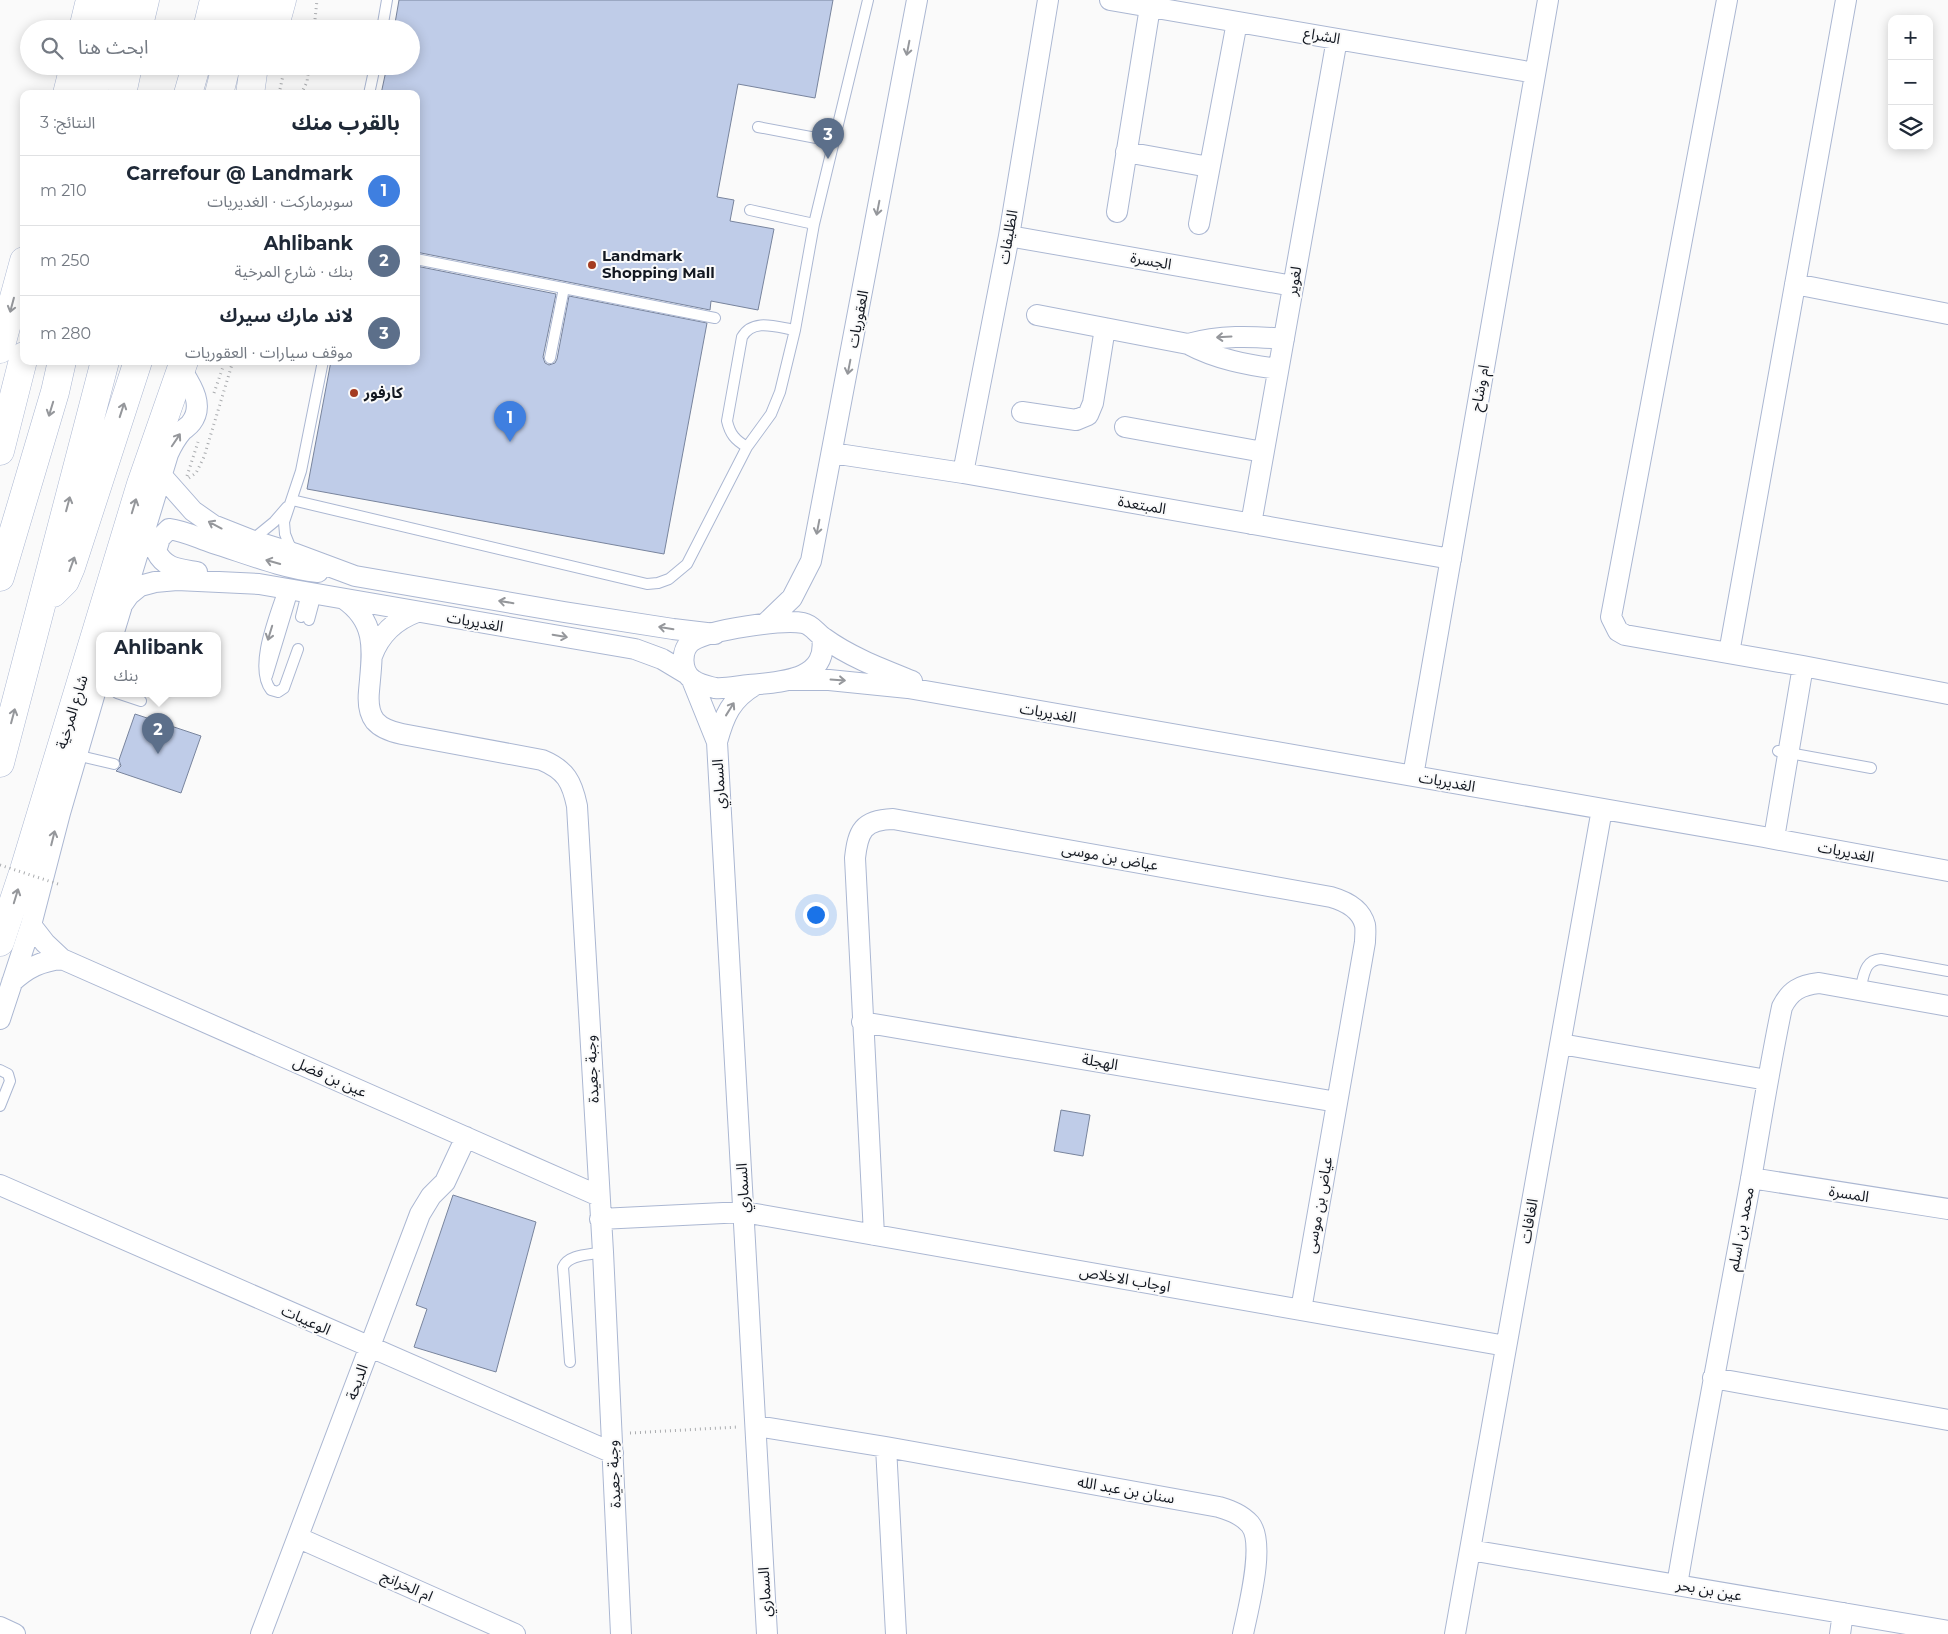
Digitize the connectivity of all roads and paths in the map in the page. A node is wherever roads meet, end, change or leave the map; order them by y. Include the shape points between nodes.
1 (90, 0) edge
2 (117, 0) edge
3 (145, 0) edge
4 (195, 0) edge
5 (214, 0) edge
6 (242, 0) edge
7 (262, 0) edge
8 (282, 0) edge
9 (317, 0) edge
10 (387, 0) edge
11 (868, 0) edge
12 (917, 0) edge
13 (1048, 0) edge
14 (1110, 0) edge
15 (1548, 0) edge
16 (1727, 0) edge
17 (1846, 0) edge
18 (1150, 7) junction
19 (85, 20) edge
20 (112, 20) edge
21 (140, 20) edge
22 (191, 20) edge
23 (209, 20) edge
24 (237, 20) edge
25 (259, 20) edge
26 (276, 20) edge
27 (315, 20) edge
28 (384, 20) edge
29 (1237, 22) junction
30 (1337, 39) junction
31 (1535, 73) junction
32 (72, 75) edge
33 (98, 75) edge
34 (126, 75) edge
35 (178, 75) edge
36 (193, 75) edge
37 (224, 75) edge
38 (253, 75) edge
39 (263, 75) edge
40 (283, 75) edge
41 (308, 75) edge
42 (373, 75) edge
43 (68, 90) edge
44 (94, 90) edge
45 (123, 90) edge
46 (174, 90) edge
47 (189, 90) edge
48 (220, 90) edge
49 (251, 90) edge
50 (259, 90) edge
51 (280, 90) edge
52 (304, 90) edge
53 (371, 90) edge
54 (758, 126) dead end
55 (832, 141) junction
56 (1126, 152) junction
57 (1209, 167) junction
58 (750, 210) dead end
59 (1116, 212) dead end
60 (814, 224) junction
61 (1199, 224) dead end
62 (1009, 236) junction
63 (420, 260) edge
64 (20, 276) edge
65 (1795, 284) junction
66 (1293, 286) junction
67 (564, 288) junction
68 (1948, 314) edge
69 (1037, 316) dead end
70 (716, 318) dead end
71 (1105, 328) junction
72 (795, 330) junction
73 (1284, 340) junction
74 (1188, 344) junction
75 (0, 349) edge
76 (550, 358) dead end
77 (22, 365) edge
78 (61, 365) edge
79 (104, 365) edge
80 (137, 365) edge
81 (182, 365) edge
82 (322, 365) edge
83 (1278, 369) junction
84 (1022, 412) dead end
85 (1125, 427) dead end
86 (747, 447) junction
87 (0, 448) edge
88 (1264, 452) junction
89 (832, 454) junction
90 (963, 473) junction
91 (162, 476) junction
92 (292, 500) junction
93 (1251, 524) junction
94 (251, 540) junction
95 (296, 554) junction
96 (1451, 558) junction
97 (355, 576) junction
98 (0, 577) edge
99 (259, 584) junction
100 (300, 592) junction
101 (344, 599) junction
102 (42, 602) junction
103 (122, 605) junction
104 (418, 612) junction
105 (305, 619) dead end
106 (766, 623) junction
107 (96, 632) edge
108 (96, 632) edge
109 (114, 632) edge
110 (714, 634) junction
111 (822, 637) junction
112 (298, 649) dead end
113 (1729, 653) junction
114 (372, 656) junction
115 (1798, 665) junction
116 (690, 677) junction
117 (790, 680) junction
118 (755, 685) junction
119 (96, 693) edge
120 (1948, 694) edge
121 (946, 695) junction
122 (129, 697) edge
123 (141, 701) dead end
124 (717, 742) junction
125 (1783, 752) junction
126 (76, 754) junction
127 (0, 763) edge
128 (114, 764) dead end
129 (1871, 768) dead end
130 (1413, 776) junction
131 (1602, 809) junction
132 (1769, 838) junction
133 (0, 865) edge
134 (1948, 871) edge
135 (61, 885) dead end
136 (31, 924) junction
137 (0, 942) edge
138 (62, 959) junction
139 (1948, 971) edge
140 (12, 982) junction
141 (1860, 990) junction
142 (1948, 1006) edge
143 (0, 1019) edge
144 (862, 1022) junction
145 (1561, 1044) junction
146 (0, 1070) edge
147 (1767, 1080) junction
148 (1337, 1102) junction
149 (0, 1106) edge
150 (466, 1137) junction
151 (1751, 1178) junction
152 (0, 1187) edge
153 (599, 1196) junction
154 (1948, 1210) edge
155 (744, 1212) junction
156 (600, 1219) junction
157 (874, 1235) junction
158 (603, 1252) junction
159 (1301, 1310) junction
160 (1506, 1346) junction
161 (370, 1348) junction
162 (570, 1362) dead end
163 (1713, 1378) junction
164 (1948, 1420) edge
165 (756, 1426) junction
166 (612, 1444) junction
167 (886, 1447) junction
168 (299, 1538) junction
169 (1470, 1550) junction
170 (1677, 1585) junction
171 (1843, 1614) junction
172 (0, 1627) edge
173 (1948, 1631) edge
174 (15, 1634) edge
175 (261, 1634) edge
176 (515, 1634) edge
177 (621, 1634) edge
178 (767, 1634) edge
179 (896, 1634) edge
180 (1243, 1634) edge
181 (1455, 1634) edge
182 (1840, 1634) edge

1 - 19 main road
2 - 20 main road
3 - 21 main road
4 - 22 main road
5 - 23 main road
6 - 24 main road
7 - 25 main road
8 - 26 main road
9 - 27 path
10 - 28 lane
11 - 55 lane
12 -> 89 street, العقوريات
13 - 62 street, الظليفات
14 - 18 street, الشراع
15 - 31 street, ام وشاح
16 - 113 street via 1611,617 1618,631 1625,634
17 - 65 street
18 - 29 street, الشراع
18 - 56 street
29 - 30 street, الشراع
29 - 57 street
30 - 31 street, الشراع
30 - 66 street, لغوير
31 - 96 street, ام وشاح
32 - 43 main road
33 - 44 main road
34 - 45 main road
35 - 46 main road
36 - 47 main road
37 - 48 main road
38 - 49 main road
39 - 50 main road
40 - 51 path
41 - 52 path
42 - 53 lane
54 - 55 lane
55 - 60 lane
56 - 57 street
56 - 59 street
57 - 61 street
58 - 60 lane
60 - 72 lane
62 - 66 street, الجسرة
62 - 90 street, الظليفات
63 - 67 lane
64 -> 75 main road
65 - 68 street
65 - 113 street
66 - 73 street, لغوير
67 - 70 lane
67 - 76 lane
69 - 71 street
71 - 74 street
71 - 84 street via 1093,403 1088,415 1076,420
72 - 86 lane via 776,403
72 - 86 lane via 760,324 752,326 742,338 727,420 730,432
73 -> 74 street via 1217,338
73 - 83 street, لغوير
74 - 83 street via 1228,360
77 - 87 main road
78 -> 98 main road
102 -> 79 main road
102 -> 80 main road via 58,589 71,567
91 -> 81 street, شارع المرخية via 174,441 196,412 197,400
108 -> 81 main road, شارع المرخية via 141,484
82 - 92 lane
83 - 88 street, لغوير
85 - 88 street
86 - 92 lane via 687,564 674,576 658,583 635,582
88 - 93 street, لغوير
89 - 90 street, المبتعدة
89 -> 106 street, العقوريات via 811,561 792,598
90 - 93 street, المبتعدة
94 -> 91 street, الغديريات via 213,525 193,511
91 - 103 street, شارع المرخية
92 - 94 lane via 274,522
92 - 95 lane via 284,528
93 - 96 street, المبتعدة
94 - 95 street, الغديريات
95 - 97 street, الغديريات
96 - 130 street, ام وشاح
97 -> 99 street, الغديريات via 274,563 183,530 169,529 160,538 156,551 161,561 176,569
110 -> 97 street, الغديريات
99 - 100 street, الغديريات
99 - 103 street, الغديريات via 155,582 140,586 128,595
100 - 101 street, الغديريات
100 - 105 lane
100 - 112 lane via 264,655 266,679 271,690 278,692 284,688
101 - 104 street, الغديريات
101 - 114 street, وجبة جعيدة via 368,628
127 -> 102 main road
103 - 109 street, شارع المرخية
104 - 114 street, وجبة جعيدة via 389,628
104 -> 116 street, الغديريات via 636,649 662,659
106 - 110 street, الغديريات
106 - 111 street, الغديريات via 806,623
137 -> 107 main road, شارع المرخية
110 - 116 street, السماري via 693,641 687,647 683,656 684,668
111 - 117 street via 824,648 816,665 808,673
111 - 121 street, الغديريات via 871,663
113 - 115 street
114 - 153 street, وجبة جعيدة via 368,702 370,712 382,727 402,734 542,760 558,768 570,782 578,806
115 - 120 street
115 - 125 street
116 - 118 street, الغديريات via 704,686 718,688
116 - 124 street, السماري
117 - 118 street, الغديريات
117 -> 121 street, الغديريات via 869,683
124 -> 118 street, السماري via 731,706 742,692
119 - 126 street, شارع المرخية
121 - 130 street, الغديريات
122 - 123 lane
124 - 155 street, السماري
125 - 129 lane
125 - 132 street
126 - 128 lane
136 -> 126 street, شارع المرخية
130 - 131 street, الغديريات
131 - 132 street, الغديريات
131 - 145 street, الغافات
132 - 134 street, الغديريات
133 - 135 path, bridge
136 - 138 street, عين بن فضل
136 - 140 street, شارع المرخية
138 - 140 street via 34,965
138 - 150 street, عين بن فضل
139 - 141 lane via 1875,959 1867,966
140 - 143 street, شارع المرخية
141 - 142 street, محمد بن اسلم
141 - 147 street, محمد بن اسلم via 1819,983 1796,989 1782,1008
144 - 148 street, الهجلة
144 - 148 street, عياض بن موسى via 855,858 858,838 866,827 880,819 893,819 1331,896 1344,901 1358,912 1365,925 1365,942
144 - 157 street, عياض بن موسى
145 - 147 street
145 - 160 street, الغافات
146 - 149 lane via 8,1074 10,1081
147 - 151 street, محمد بن اسلم
148 - 159 street, عياض بن موسى
150 - 153 street, عين بن فضل
150 - 161 street, الديحة via 445,1182 424,1204
151 - 154 street, المسرة
151 - 163 street, محمد بن اسلم
152 - 161 street, الوعيبات
153 - 156 street, وجبة جعيدة
155 - 156 street, اوجاب الاخلاص
155 - 157 street, اوجاب الاخلاص
155 - 165 street, السماري
156 - 158 street, وجبة جعيدة
157 - 159 street, اوجاب الاخلاص
158 - 162 lane via 567,1260 562,1267
158 - 166 street, وجبة جعيدة
159 - 160 street, اوجاب الاخلاص
160 - 169 street, الغافات
161 - 166 street, الوعيبات
161 - 168 street, الديحة
163 - 164 street
163 - 170 street, محمد بن اسلم
165 - 166 path
165 - 167 street, سنان بن عبد الله
165 - 178 street, السماري
166 - 177 street, وجبة جعيدة
167 - 179 street
167 - 180 street, سنان بن عبد الله via 1220,1507 1237,1513 1251,1525 1257,1540 1257,1557
168 - 175 street, الديحة
168 - 176 street, ام الخرانج
169 - 170 street, عين بن بحر
169 - 181 street, الغافات
170 - 171 street, عين بن بحر
171 - 173 street, عين بن بحر
171 - 182 street
172 - 174 street

